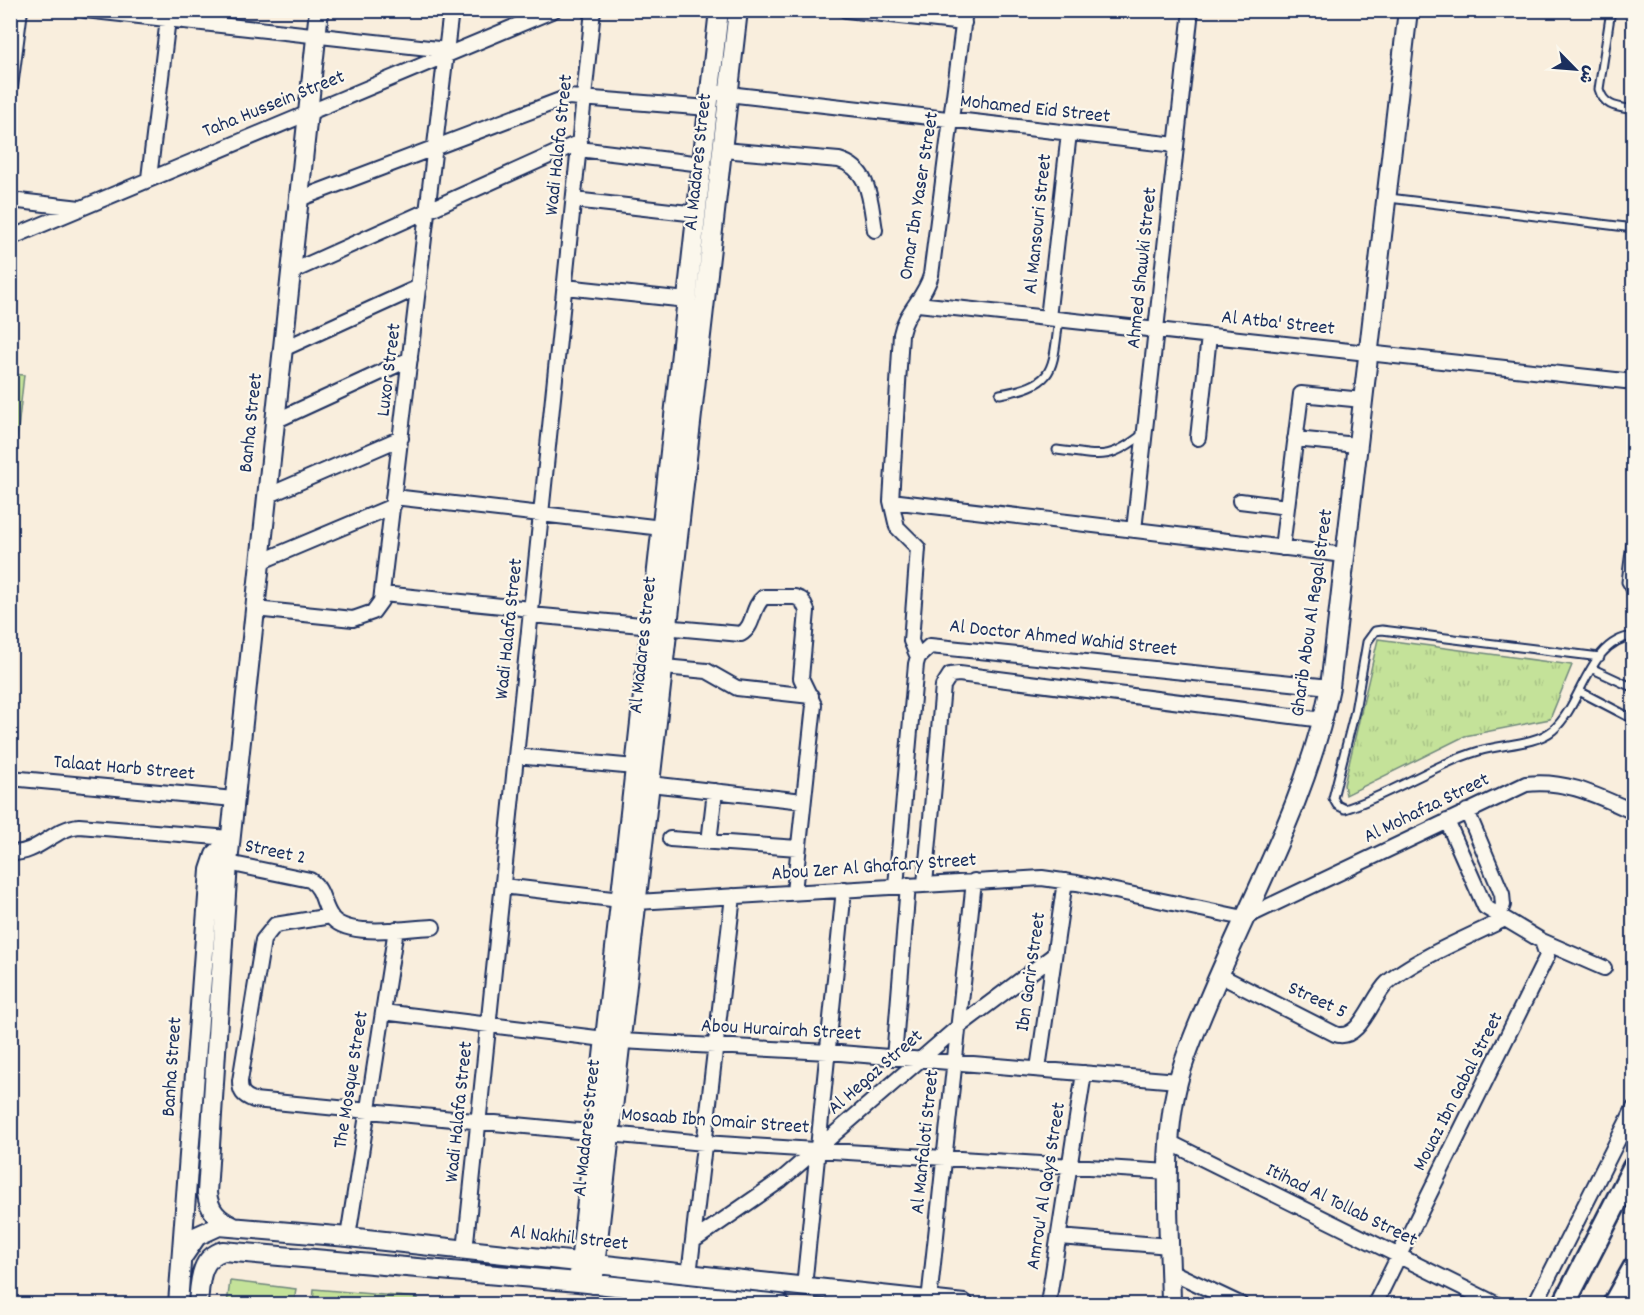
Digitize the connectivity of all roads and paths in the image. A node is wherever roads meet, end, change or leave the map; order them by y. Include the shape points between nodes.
1 (20, 10) edge
2 (85, 10) edge
3 (319, 10) edge
4 (451, 10) edge
5 (554, 10) edge
6 (593, 10) edge
7 (719, 10) edge
8 (738, 10) edge
9 (846, 10) edge
10 (1191, 10) edge
11 (1408, 10) edge
12 (1611, 10) edge
13 (169, 15) edge
14 (965, 17) edge
15 (316, 35) junction
16 (446, 52) junction
17 (10, 87) edge
18 (729, 95) junction
19 (585, 96) junction
20 (710, 100) junction
21 (1634, 110) edge
22 (308, 112) junction
23 (952, 120) junction
24 (1069, 133) junction
25 (580, 145) junction
26 (1176, 145) junction
27 (435, 146) junction
28 (723, 150) junction
29 (702, 164) junction
30 (149, 178) junction
31 (1386, 198) junction
32 (299, 199) junction
33 (10, 200) edge
34 (574, 200) junction
35 (82, 208) junction
36 (428, 209) junction
37 (697, 214) junction
38 (1634, 228) edge
39 (875, 230) dead end
40 (10, 238) edge
41 (291, 272) junction
42 (565, 286) junction
43 (419, 287) junction
44 (687, 300) junction
45 (918, 304) junction
46 (1053, 319) junction
47 (1156, 330) junction
48 (1209, 336) junction
49 (283, 349) junction
50 (1368, 353) junction
51 (410, 359) junction
52 (1634, 382) edge
53 (1000, 394) dead end
54 (1363, 400) junction
55 (275, 421) junction
56 (1145, 432) junction
57 (401, 438) junction
58 (1198, 438) dead end
59 (1295, 439) junction
60 (1358, 445) junction
61 (1057, 450) dead end
62 (267, 496) junction
63 (891, 501) junction
64 (1240, 501) dead end
65 (394, 502) junction
66 (1287, 507) junction
67 (541, 514) junction
68 (1634, 520) edge
69 (662, 528) junction
70 (1134, 530) junction
71 (1282, 548) junction
72 (1345, 555) junction
73 (260, 561) junction
74 (383, 594) junction
75 (1634, 596) edge
76 (255, 609) junction
77 (531, 612) junction
78 (659, 628) junction
79 (1634, 636) edge
80 (918, 657) junction
81 (1600, 657) junction
82 (664, 667) junction
83 (1593, 669) junction
84 (1329, 687) junction
85 (1634, 688) edge
86 (1579, 691) junction
87 (811, 696) junction
88 (1627, 716) dead end
89 (1323, 720) junction
90 (516, 756) junction
91 (635, 767) junction
92 (10, 778) edge
93 (650, 784) junction
94 (715, 791) junction
95 (234, 799) junction
96 (803, 801) junction
97 (1467, 811) junction
98 (1634, 812) edge
99 (1447, 821) junction
100 (670, 839) dead end
101 (230, 840) junction
102 (709, 842) junction
103 (798, 848) junction
104 (10, 854) edge
105 (228, 863) junction
106 (974, 881) junction
107 (1065, 881) junction
108 (925, 884) junction
109 (902, 885) junction
110 (503, 886) junction
111 (844, 889) junction
112 (794, 892) junction
113 (733, 896) junction
114 (629, 901) junction
115 (331, 916) junction
116 (1502, 917) junction
117 (1244, 918) junction
118 (433, 927) dead end
119 (396, 928) junction
120 (1542, 941) junction
121 (1054, 955) junction
122 (1604, 968) dead end
123 (1219, 975) junction
124 (383, 1012) junction
125 (489, 1024) junction
126 (958, 1027) junction
127 (613, 1040) junction
128 (715, 1046) junction
129 (828, 1052) junction
130 (894, 1058) junction
131 (921, 1060) junction
132 (955, 1063) junction
133 (1038, 1069) junction
134 (1084, 1073) junction
135 (1178, 1081) junction
136 (1634, 1108) edge
137 (367, 1111) junction
138 (479, 1121) junction
139 (602, 1134) junction
140 (1169, 1142) junction
141 (704, 1143) junction
142 (818, 1148) junction
143 (944, 1156) junction
144 (1070, 1165) junction
145 (1634, 1167) edge
146 (1169, 1172) junction
147 (210, 1209) junction
148 (185, 1214) junction
149 (234, 1227) junction
150 (348, 1237) junction
151 (1059, 1237) junction
152 (693, 1241) junction
153 (1170, 1246) junction
154 (465, 1251) junction
155 (1399, 1256) junction
156 (182, 1258) junction
157 (588, 1264) junction
158 (1634, 1268) edge
159 (1170, 1271) junction
160 (689, 1275) junction
161 (586, 1283) junction
162 (804, 1287) junction
163 (929, 1301) junction
164 (178, 1305) edge
165 (198, 1305) edge
166 (780, 1305) edge
167 (964, 1305) edge
168 (1048, 1305) edge
169 (1171, 1305) edge
170 (1240, 1305) edge
171 (1375, 1305) edge
172 (1496, 1305) edge
173 (1535, 1305) edge
174 (1564, 1305) edge
175 (1614, 1305) edge

1 - 17 street
2 - 13 street
3 - 15 main road, Banha Street
4 - 16 street, Luxor Street
5 - 16 street, Taha Hussein Street
6 - 19 street, Wadi Halafa Street
7 - 20 main road, Al Madares Street
8 - 18 main road, Al Madares Street
9 - 14 street
10 - 26 street, Ahmed Shawki Street
11 - 31 main road, Gharib Abou Al Regal Street
12 - 21 lane via 1599,89 1611,105
13 - 15 street
13 - 30 street
14 - 23 street, Omar Ibn Yaser Street
15 - 16 street
15 - 22 main road, Banha Street
16 - 22 street, Taha Hussein Street
16 - 27 street, Luxor Street
18 - 20 street, Mohamed Eid Street
18 - 23 street, Mohamed Eid Street
18 - 28 main road, Al Madares Street
19 - 20 street, Mohamed Eid Street
19 - 25 street, Wadi Halafa Street
19 - 27 street, Mohamed Eid Street via 563,98
20 - 29 main road, Al Madares Street
22 - 30 street, Taha Hussein Street
22 - 32 main road, Banha Street
23 - 24 street, Mohamed Eid Street
23 - 45 street, Omar Ibn Yaser Street via 932,275
24 - 26 street, Mohamed Eid Street
24 - 46 street, Al Mansouri Street
25 - 29 street
25 - 34 street, Wadi Halafa Street
25 - 36 street
26 - 47 street, Ahmed Shawki Street
27 - 32 street, Mohamed Eid Street
27 - 36 street, Luxor Street
28 - 39 street via 839,160 853,166 866,183
28 - 78 main road, Al Madares Street
29 - 37 main road, Al Madares Street
30 - 35 street, Taha Hussein Street
31 - 38 lane
31 - 50 main road, Gharib Abou Al Regal Street
32 - 41 main road, Banha Street
33 - 35 street
34 - 37 street
34 - 42 street, Wadi Halafa Street
35 - 40 street, Taha Hussein Street
36 - 41 street
36 - 43 street, Luxor Street
37 - 44 main road, Al Madares Street
41 - 49 main road, Banha Street
42 - 44 street
42 - 67 street, Wadi Halafa Street
43 - 49 street
43 - 51 street, Luxor Street
44 - 69 main road, Al Madares Street
45 - 46 street, Al Atba' Street
45 - 63 street, Omar Ibn Yaser Street via 906,317 901,334
46 - 47 street, Al Atba' Street
46 - 53 lane via 1052,366 1047,375 1030,388
47 - 48 street, Al Atba' Street
47 - 56 street, Ahmed Shawki Street
48 - 50 street, Al Atba' Street
48 - 58 street
49 - 55 main road, Banha Street
50 - 52 street, Al Atba' Street
50 - 54 main road, Gharib Abou Al Regal Street
51 - 55 street
51 - 57 street, Luxor Street
54 - 59 street via 1301,394
54 - 60 main road, Gharib Abou Al Regal Street
55 - 62 main road, Banha Street
56 - 61 lane via 1114,454
56 - 70 street, Ahmed Shawki Street
57 - 62 street
57 - 65 street, Luxor Street
59 - 60 street
59 - 66 street
60 - 72 main road, Gharib Abou Al Regal Street
62 - 73 main road, Banha Street
63 - 70 street
63 - 80 street, Omar Ibn Yaser Street via 897,526 918,548 911,641
64 - 66 street
65 - 67 street
65 - 73 street
65 - 74 street, Luxor Street
66 - 71 street
67 - 69 street
67 - 77 street, Wadi Halafa Street
68 - 75 lane via 1626,582
69 - 78 main road, Al Madares Street
70 - 71 street
71 - 72 street
72 - 84 main road, Gharib Abou Al Regal Street
73 - 76 main road, Banha Street
74 - 76 street via 378,607 360,618
74 - 77 street
76 - 95 main road, Banha Street
77 - 78 street
77 - 90 street, Wadi Halafa Street
78 - 82 main road, Al Madares Street
78 - 87 street via 741,634 748,629 757,603 764,597 799,598 807,611 801,678
78 - 91 main road, Al Madares Street
79 - 81 lane via 1612,644
80 - 84 street, Al Doctor Ahmed Wahid Street via 930,646 938,645
80 - 109 street
81 - 83 lane
81 - 86 lane via 1375,632 1367,642 1333,798 1345,809 1478,751 1539,738 1560,723
82 - 87 street via 707,671 737,688
82 - 93 main road, Al Madares Street
83 - 85 lane
83 - 86 lane
84 - 89 main road, Gharib Abou Al Regal Street
86 - 88 lane
87 - 96 street via 814,705
89 - 108 street via 950,675 943,686
89 - 117 main road, Gharib Abou Al Regal Street via 1302,789
90 - 91 street
90 - 110 street, Wadi Halafa Street
91 - 114 main road, Al Madares Street
92 - 95 street, Talaat Harb Street
93 - 94 street
93 - 114 main road, Al Madares Street
94 - 96 street
94 - 102 street
95 - 101 main road, Banha Street
96 - 103 street
97 - 98 street, Al Mohafza Street via 1526,784 1555,782
97 - 99 street, Al Mohafza Street
97 - 116 street via 1502,894
99 - 116 street via 1483,904
99 - 117 street, Al Mohafza Street
100 - 102 street
101 - 104 street via 73,826 31,849
101 - 105 main road, Banha Street
101 - 148 main road, Banha Street via 215,855 210,870
102 - 103 street
103 - 112 street
105 - 115 street, Street 2 via 310,880 319,887
105 - 147 main road, Banha Street via 207,1193
106 - 107 street, Abou Zer Al Ghafary Street
106 - 108 street, Abou Zer Al Ghafary Street
106 - 126 street, Al Manfaloti Street
107 - 117 street, Abou Zer Al Ghafary Street
107 - 121 street, Ibn Garir Street
108 - 109 street, Abou Zer Al Ghafary Street
109 - 111 street, Abou Zer Al Ghafary Street
109 - 130 street
110 - 114 street, Abou Zer Al Ghafary Street
110 - 125 street, Wadi Halafa Street
111 - 112 street, Abou Zer Al Ghafary Street
111 - 129 street
112 - 113 street, Abou Zer Al Ghafary Street
113 - 114 street, Abou Zer Al Ghafary Street
113 - 128 street
114 - 127 main road, Al Madares Street
115 - 119 street via 349,929
115 - 137 street, Mosaab Ibn Omair Street via 284,923 267,932 240,1090 254,1100
116 - 120 street
116 - 123 street, Street 5 via 1396,976 1374,999 1354,1032 1345,1036
117 - 123 main road, Gharib Abou Al Regal Street
118 - 119 street
119 - 124 street, The Mosque Street
120 - 122 street
120 - 155 street, Mouaz Ibn Gabal Street via 1546,951 1544,967
121 - 126 street, Al Hegaz Street
121 - 133 street, Ibn Garir Street
123 - 135 main road, Gharib Abou Al Regal Street
124 - 125 street, Abou Hurairah Street
124 - 137 street, The Mosque Street
125 - 127 street, Abou Hurairah Street
125 - 138 street, Wadi Halafa Street
126 - 131 street, Al Hegaz Street
126 - 132 street, Al Manfaloti Street
127 - 128 street, Abou Hurairah Street
127 - 139 main road, Al Madares Street
128 - 129 street, Abou Hurairah Street
128 - 141 street
129 - 130 street, Abou Hurairah Street
129 - 142 street
130 - 131 street, Abou Hurairah Street
131 - 132 street, Abou Hurairah Street
131 - 142 street, Al Hegaz Street
132 - 133 street, Abou Hurairah Street
132 - 143 street, Al Manfaloti Street
133 - 134 street, Abou Hurairah Street
134 - 135 street, Abou Hurairah Street
134 - 144 street, Amrou' Al Qays Street
135 - 140 main road, Gharib Abou Al Regal Street
136 - 173 street
137 - 138 street, Mosaab Ibn Omair Street
137 - 150 street, The Mosque Street
138 - 139 street, Mosaab Ibn Omair Street
138 - 154 street, Wadi Halafa Street
139 - 141 street, Mosaab Ibn Omair Street
139 - 157 main road, Al Madares Street
140 - 146 main road, Gharib Abou Al Regal Street
140 - 155 street, Itihad Al Tollab Street
141 - 142 street, Mosaab Ibn Omair Street
141 - 152 street
142 - 143 street, Mosaab Ibn Omair Street
142 - 152 street, Al Hegaz Street
142 - 162 street
143 - 144 street, Mosaab Ibn Omair Street
143 - 163 street, Al Manfaloti Street
144 - 146 street, Mosaab Ibn Omair Street
144 - 151 street, Amrou' Al Qays Street
145 - 174 main road
146 - 153 main road, Gharib Abou Al Regal Street
147 - 148 main road via 200,1222 188,1220
147 - 149 main road
148 - 156 main road, Banha Street
149 - 150 main road, Al Nakhil Street
149 - 156 main road, Al Nakhil Street via 219,1226 204,1232 190,1243
150 - 154 main road, Al Nakhil Street
151 - 153 street
151 - 168 street, Amrou' Al Qays Street
152 - 160 street
153 - 159 main road, Gharib Abou Al Regal Street
154 - 157 main road, Al Nakhil Street
155 - 171 street, Mouaz Ibn Gabal Street
155 - 172 street, Itihad Al Tollab Street
156 - 164 main road, Banha Street
157 - 160 main road, Al Nakhil Street
157 - 161 main road, Al Madares Street
158 - 175 main road
159 - 169 main road, Gharib Abou Al Regal Street
159 - 170 street
160 - 162 main road, Al Nakhil Street
161 - 165 main road via 223,1251 204,1267
161 - 166 main road
162 - 163 main road, Al Nakhil Street
163 - 167 main road, Al Nakhil Street

